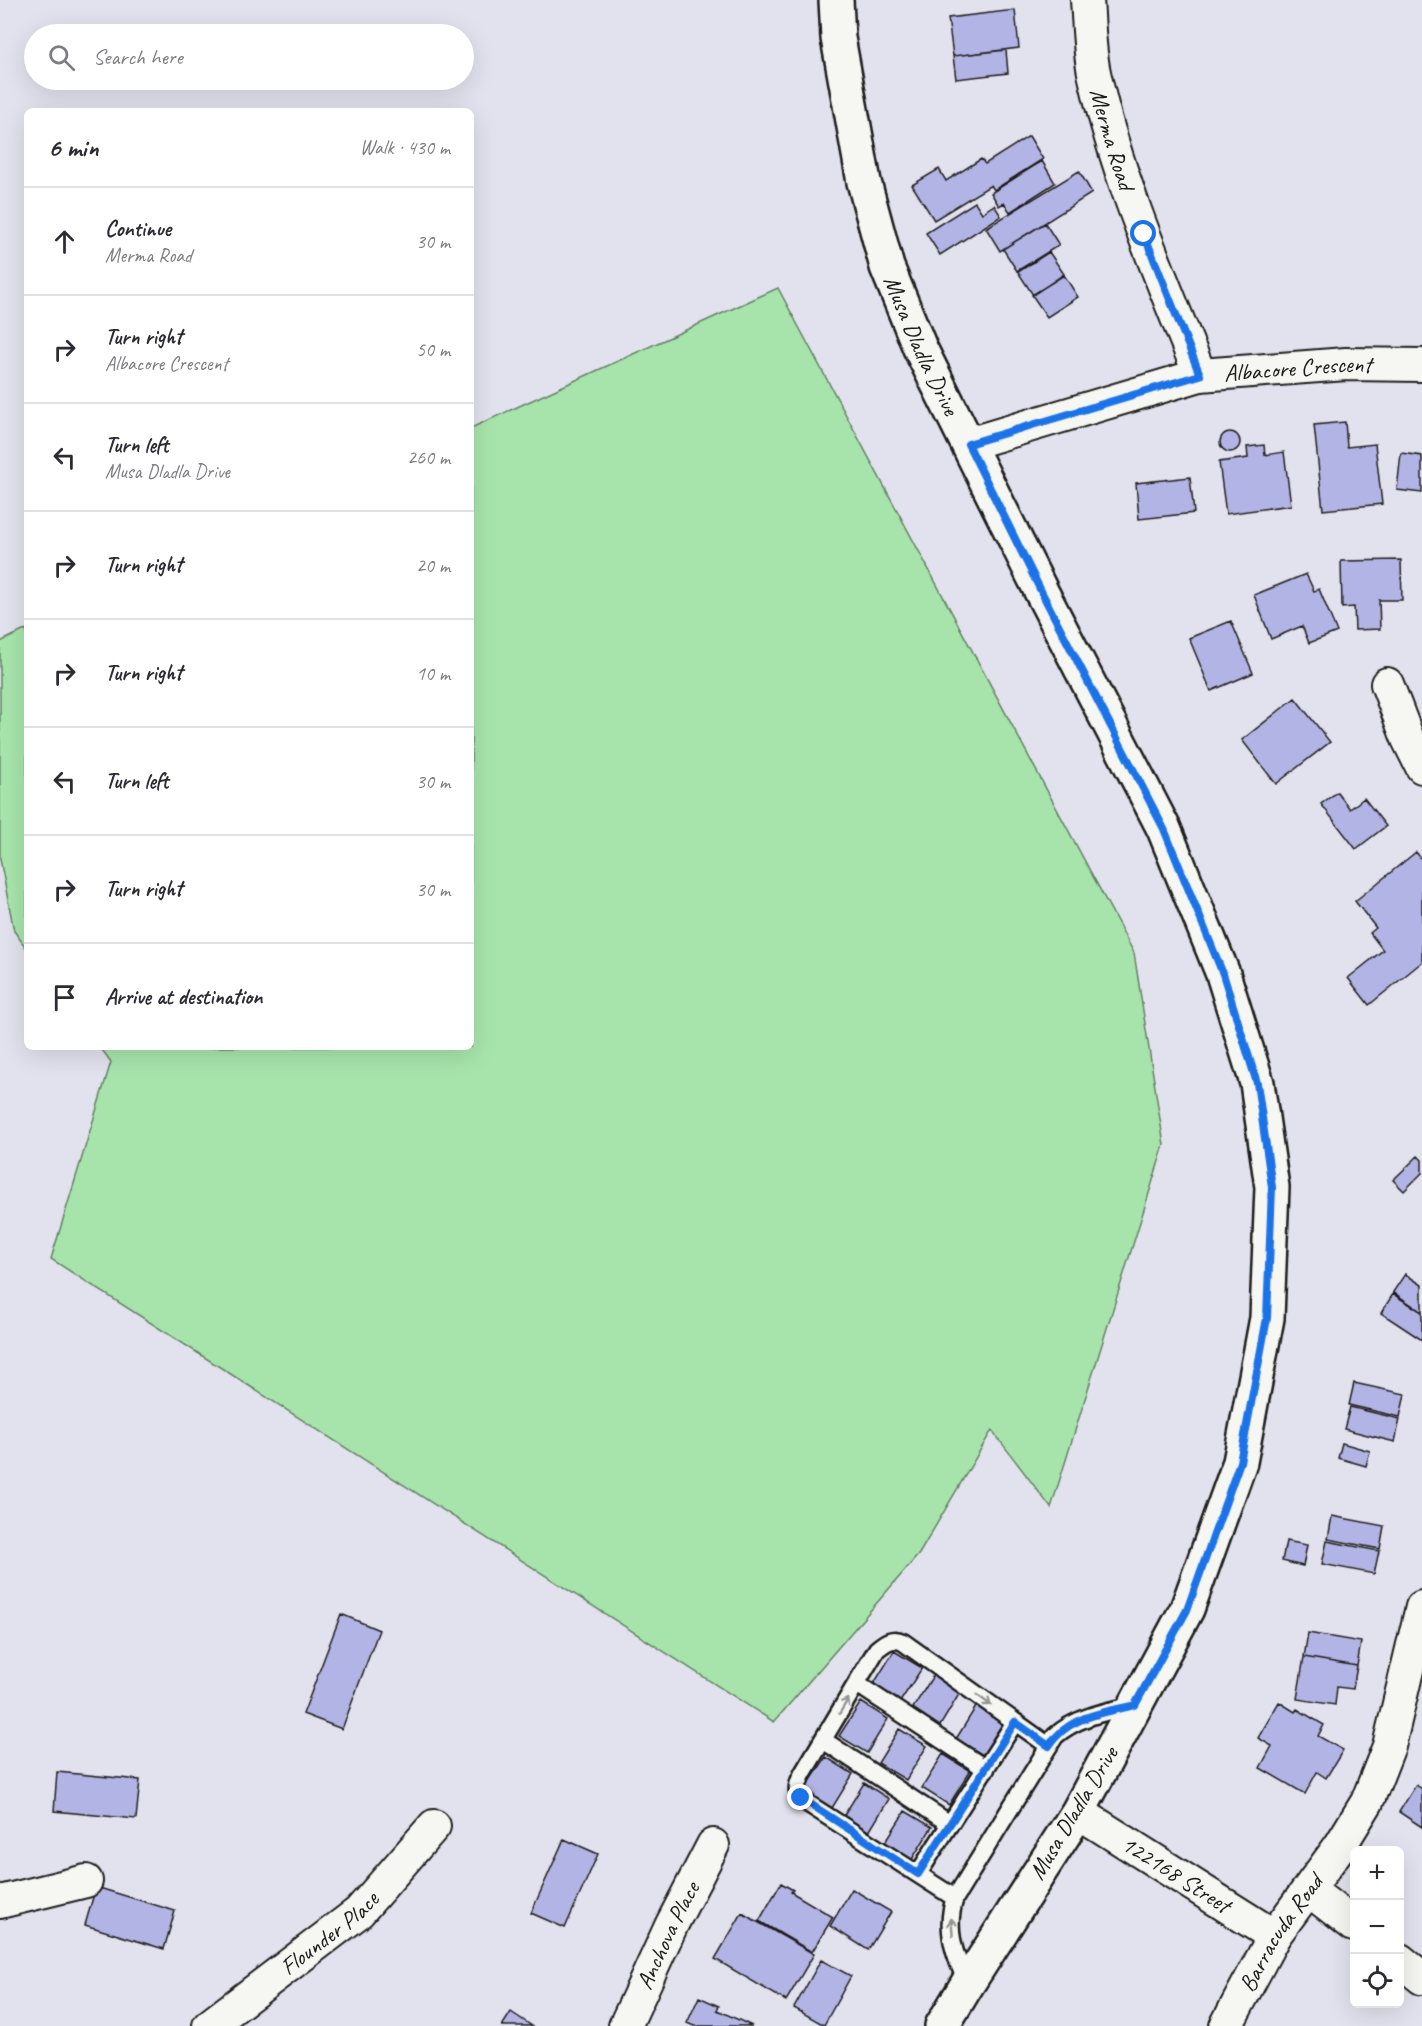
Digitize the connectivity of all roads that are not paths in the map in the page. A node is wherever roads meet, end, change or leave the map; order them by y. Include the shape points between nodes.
1 (836, 0) edge
2 (1087, 0) edge
3 (1422, 365) edge
4 (1200, 375) junction
5 (968, 444) junction
6 (1386, 684) dead end
7 (1422, 767) edge
8 (1422, 1607) edge
9 (857, 1684) junction
10 (1135, 1705) junction
11 (1015, 1722) junction
12 (823, 1740) junction
13 (1049, 1746) junction
14 (986, 1769) junction
15 (1078, 1812) junction
16 (950, 1824) junction
17 (434, 1827) dead end
18 (713, 1845) dead end
19 (918, 1874) junction
20 (86, 1881) dead end
21 (1309, 1890) junction
22 (955, 1898) junction
23 (0, 1902) edge
24 (1350, 1922) edge
25 (1274, 1936) junction
26 (1404, 1963) edge
27 (1422, 1978) edge
28 (968, 1983) junction
29 (209, 2026) edge
30 (625, 2026) edge
31 (942, 2026) edge
32 (1226, 2026) edge

1 - 5 street, Musa Dladla Drive via 838,38 864,182 887,267 920,348
2 - 4 street, Merma Road via 1094,75 1113,145
3 - 4 street, Albacore Crescent via 1346,364
4 - 5 street, Albacore Crescent
5 - 10 street, Musa Dladla Drive via 1164,829 1223,974 1257,1083 1272,1187 1267,1318 1240,1462 1187,1610
6 - 7 street
8 - 21 street, Barracuda Road via 1389,1746 1366,1802
9 -> 11 lane via 877,1650 897,1640
12 -> 9 lane
9 - 14 lane
10 - 13 lane via 1073,1723 1055,1736
10 - 15 street, Musa Dladla Drive
11 - 13 lane
11 - 14 lane
12 - 16 lane
12 - 19 lane via 798,1783 801,1798
13 - 22 lane
14 - 16 lane
15 - 25 street, 122168 Street
15 - 28 street, Musa Dladla Drive
16 - 19 lane
17 - 29 street, Flounder Place via 359,1912
18 - 30 street, Anchova Place
19 - 22 lane
20 - 23 street
21 - 24 street
21 - 25 street, Barracuda Road
28 -> 22 lane via 953,1944 951,1910
25 - 32 street, Barracuda Road
26 - 27 street
28 - 31 street, Musa Dladla Drive

